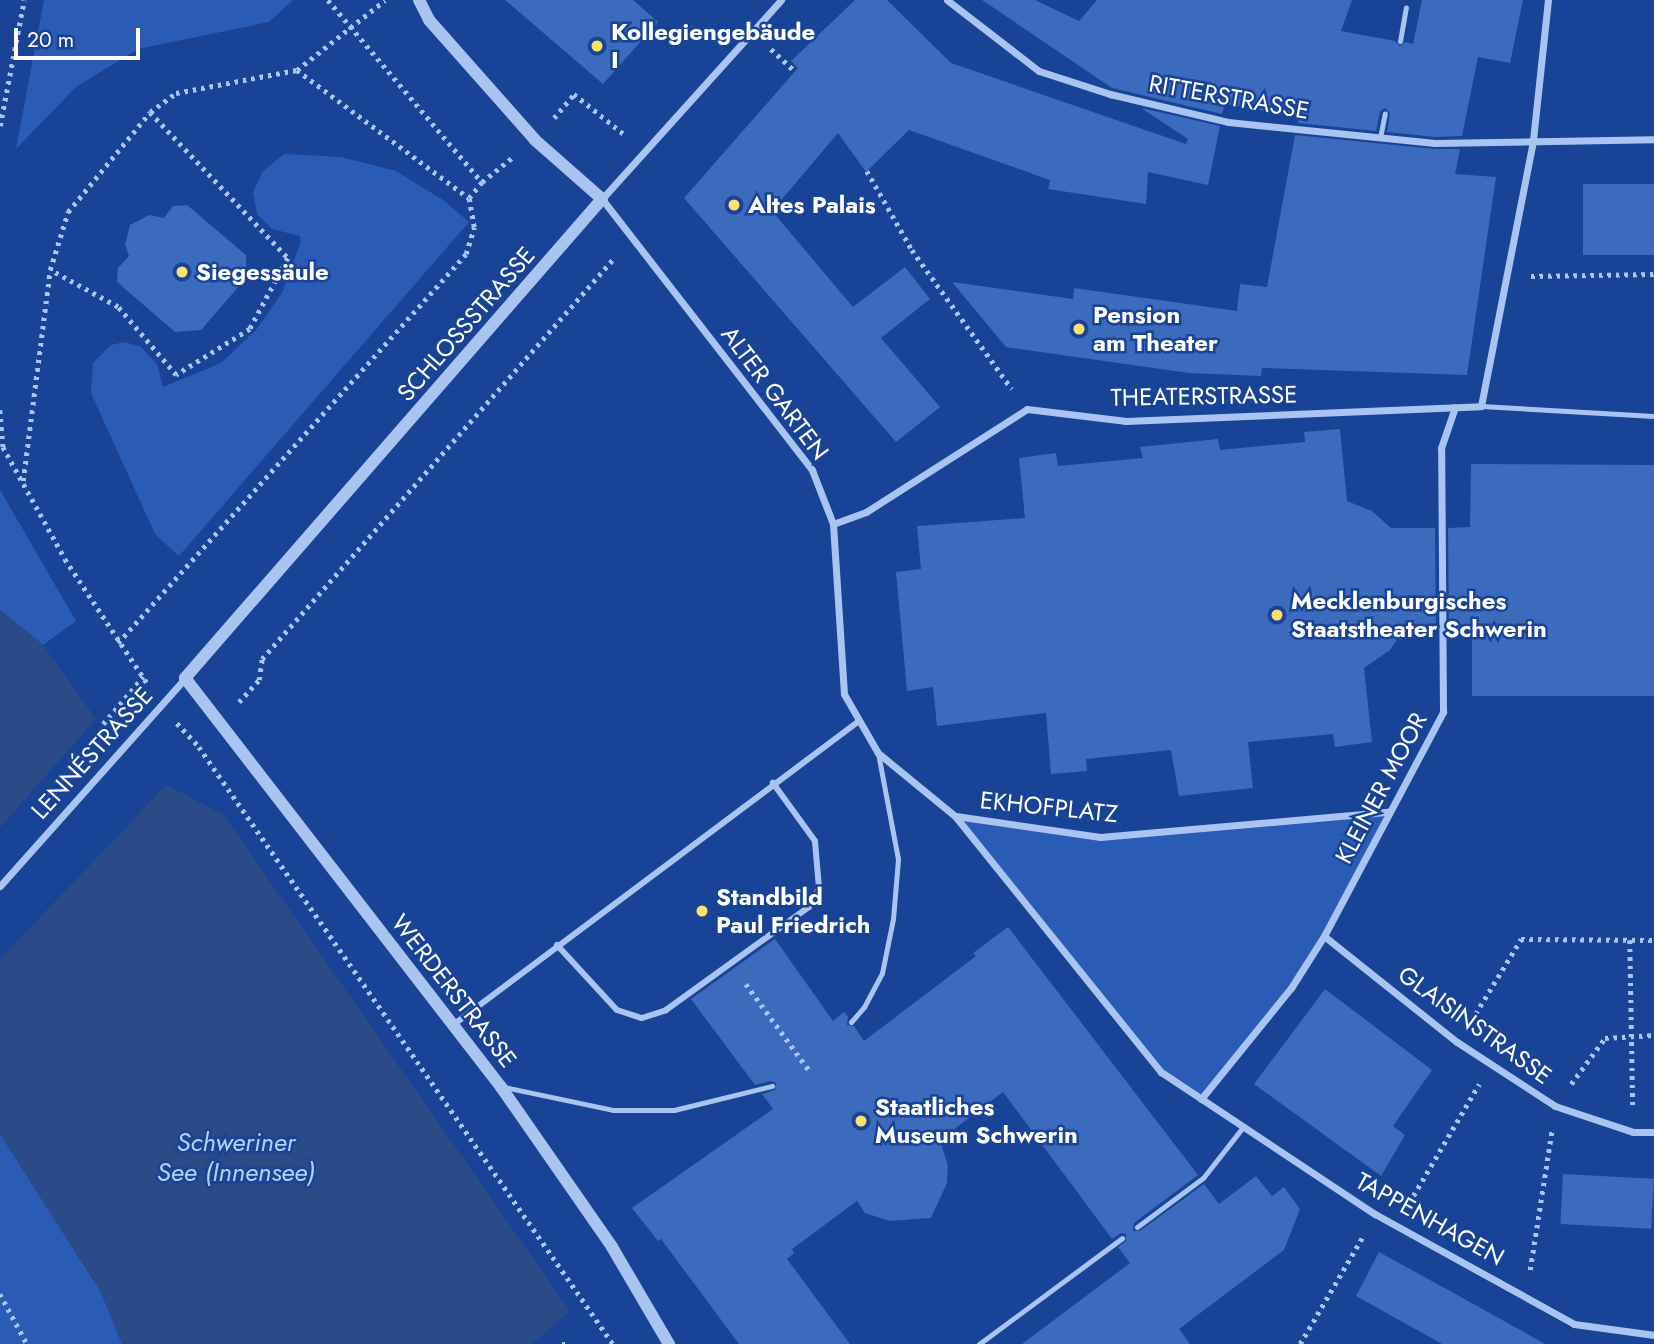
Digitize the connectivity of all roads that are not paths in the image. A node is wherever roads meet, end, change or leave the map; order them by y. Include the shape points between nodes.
1 (419, 0) edge
2 (781, 0) edge
3 (947, 0) edge
4 (1548, 0) edge
5 (1406, 8) dead end
6 (1400, 41) dead end
7 (1385, 113) dead end
8 (1380, 138) junction
9 (1654, 139) edge
10 (1532, 140) junction
11 (602, 200) junction
12 (1481, 406) junction
13 (1455, 407) junction
14 (1654, 416) edge
15 (833, 524) junction
16 (185, 677) junction
17 (859, 720) junction
18 (878, 753) junction
19 (773, 783) junction
20 (1388, 812) junction
21 (955, 816) junction
22 (0, 886) edge
23 (1324, 936) junction
24 (557, 945) junction
25 (851, 1022) dead end
26 (453, 1025) junction
27 (772, 1086) dead end
28 (501, 1087) junction
29 (1201, 1099) junction
30 (1243, 1127) junction
31 (1654, 1132) edge
32 (1137, 1227) dead end
33 (1122, 1238) dead end
34 (1654, 1335) edge
35 (669, 1344) edge
36 (979, 1344) edge

1 - 11 street via 429,20 535,140
2 - 11 street, SCHLOSSSTRASSE
3 - 8 street, RITTERSTRASSE via 1039,71 1110,94 1228,122
4 - 10 street
5 - 6 lane
7 - 8 lane
8 - 10 street, RITTERSTRASSE via 1435,143
9 - 10 street, RITTERSTRASSE
10 - 12 street
11 - 15 street, ALTER GARTEN via 813,470
11 - 16 street, SCHLOSSSTRASSE
12 - 13 street, THEATERSTRASSE
12 - 14 lane
13 - 15 street, THEATERSTRASSE via 1126,421 1027,409 866,512
13 - 20 street, KLEINER MOOR via 1441,448 1443,712
15 - 17 street, ALTER GARTEN via 844,694
16 - 22 street, LENNÉSTRASSE
16 - 26 street, WERDERSTRASSE
17 - 18 street, ALTER GARTEN
17 - 19 street
18 - 21 street, ALTER GARTEN
18 - 25 lane via 898,859 893,919 882,973
19 - 24 street
19 - 24 street via 815,841 819,888 808,908 666,1010 642,1018 617,1010
20 - 21 street, EKHOFPLATZ via 1100,837
20 - 23 street, KLEINER MOOR
21 - 29 street, EKHOFPLATZ via 1161,1072
23 - 29 street, KLEINER MOOR via 1292,988
23 - 31 street, GLAISINSTRASSE via 1457,1042 1555,1106 1633,1132
24 - 26 street
26 - 28 street, WERDERSTRASSE
27 - 28 lane via 674,1110 612,1110
28 - 35 street, WERDERSTRASSE via 612,1247
29 - 30 street, TAPPENHAGEN
30 - 32 lane via 1203,1178
30 - 34 street, TAPPENHAGEN via 1375,1214 1573,1324
33 - 36 lane

